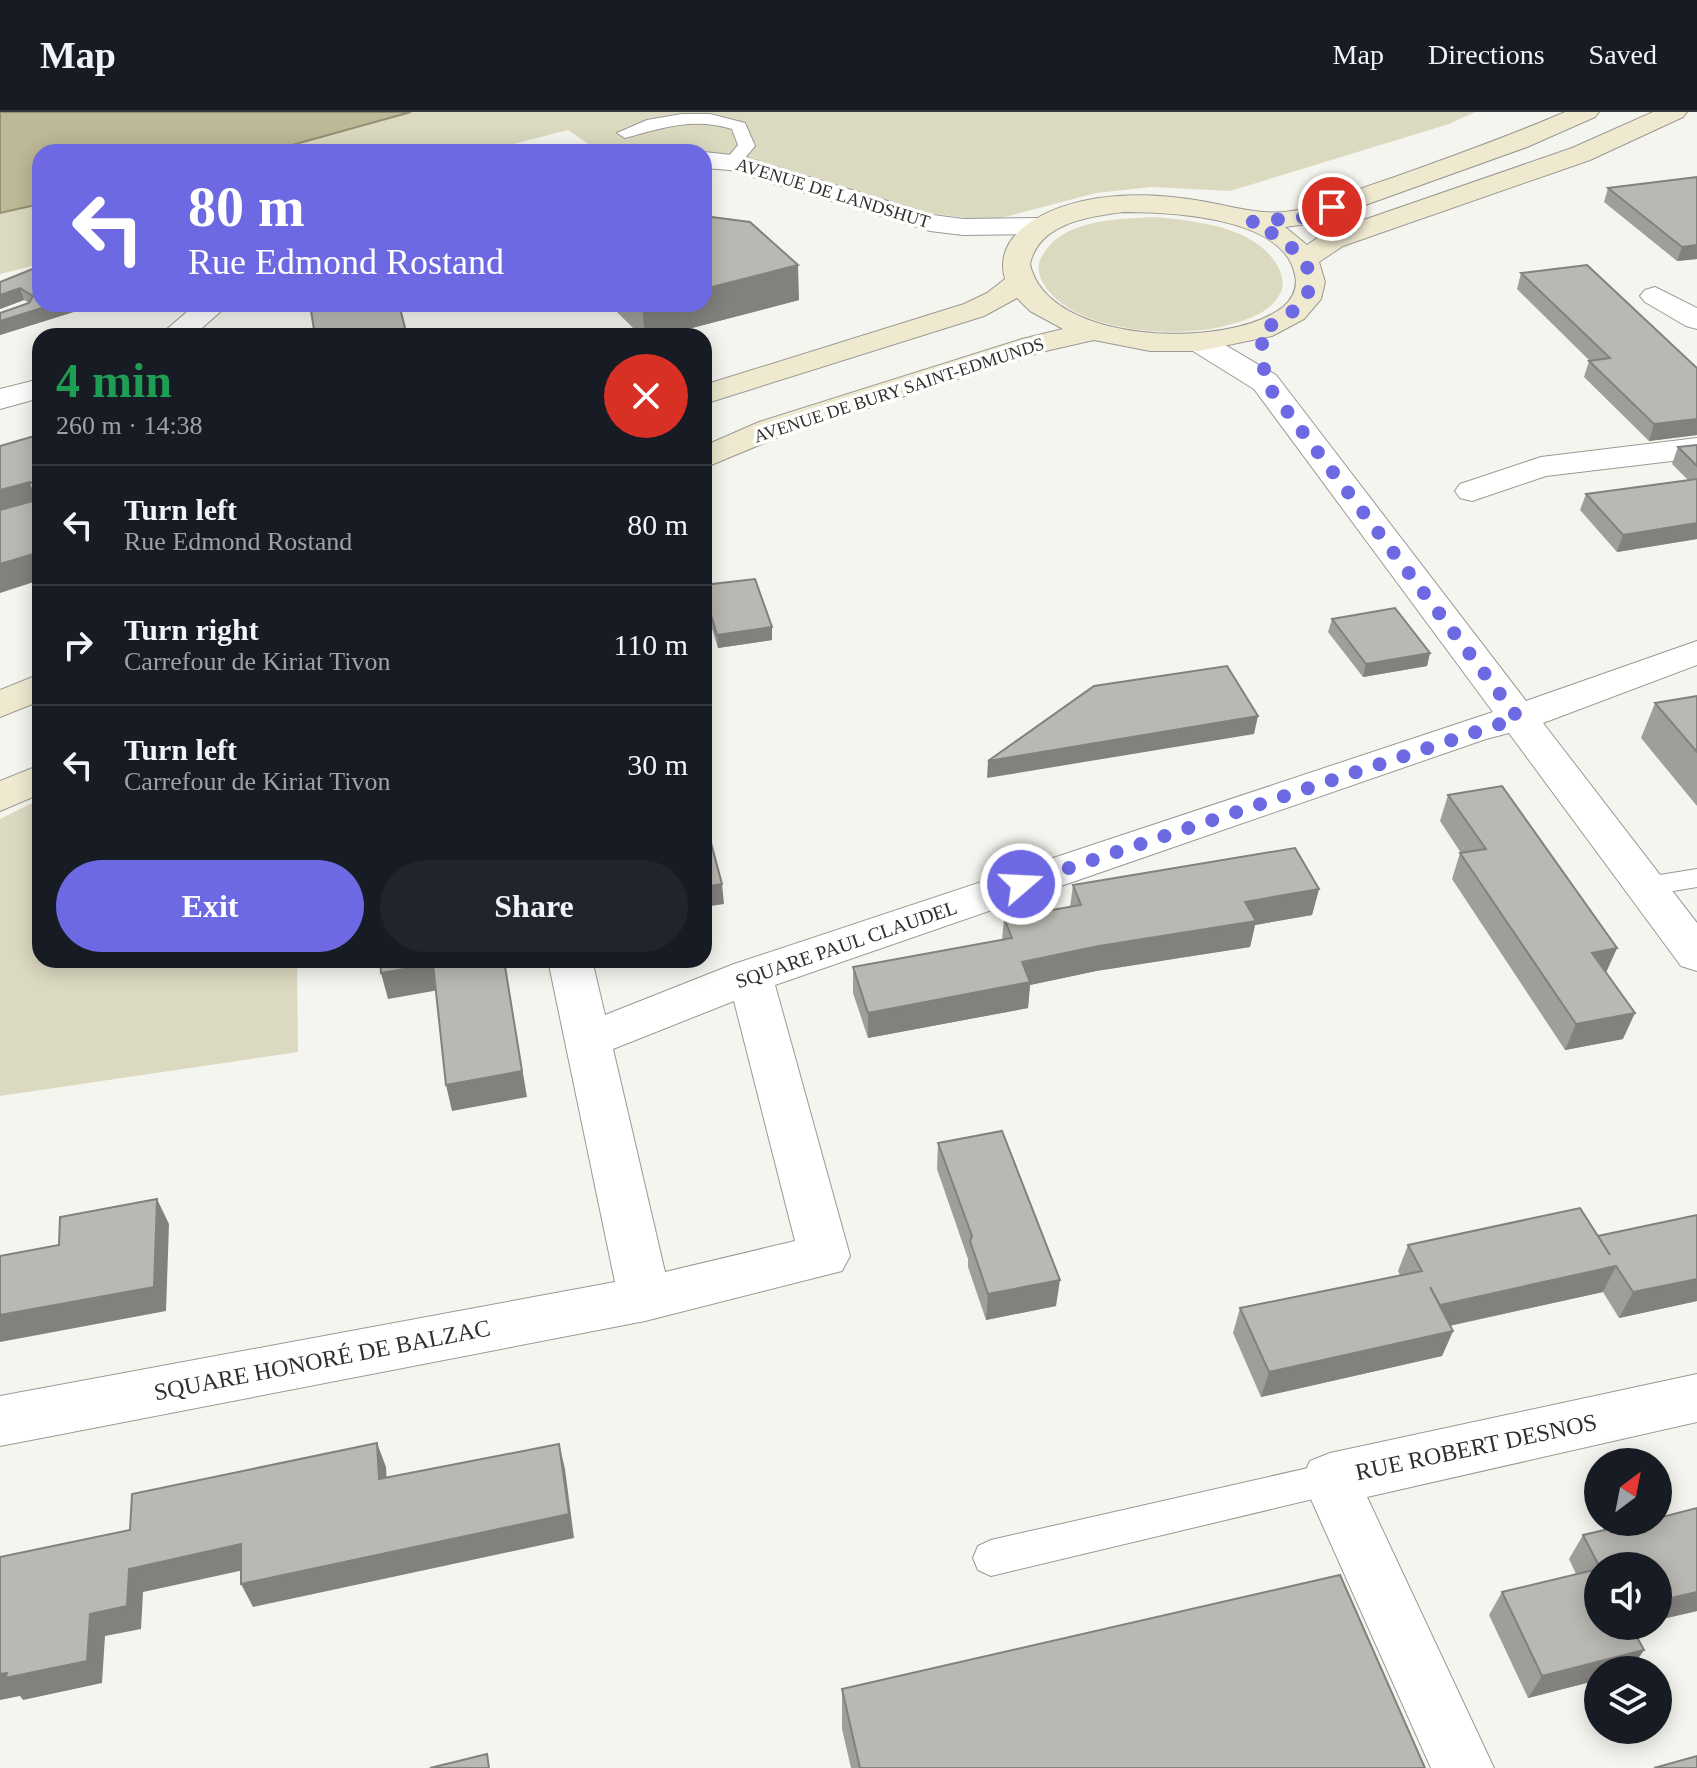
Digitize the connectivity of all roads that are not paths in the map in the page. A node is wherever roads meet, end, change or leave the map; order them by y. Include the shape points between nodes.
1 (1586, 112) edge
2 (1674, 112) edge
3 (625, 133) dead end
4 (712, 161) edge
5 (732, 162) junction
6 (1251, 222) junction
7 (1042, 226) junction
8 (963, 227) junction
9 (1304, 260) junction
10 (1017, 270) junction
11 (1655, 296) dead end
12 (204, 312) edge
13 (1697, 320) edge
14 (184, 328) edge
15 (1261, 330) junction
16 (1096, 331) junction
17 (1199, 342) junction
18 (1265, 382) junction
19 (32, 390) edge
20 (712, 392) edge
21 (0, 399) edge
22 (1697, 448) edge
23 (712, 454) edge
24 (1472, 491) dead end
25 (1697, 652) edge
26 (32, 690) edge
27 (0, 705) edge
28 (1518, 718) junction
29 (32, 782) edge
30 (0, 797) edge
31 (1697, 878) edge
32 (1644, 886) junction
33 (1697, 955) edge
34 (572, 968) edge
35 (750, 976) junction
36 (587, 1041) junction
37 (645, 1299) junction
38 (1697, 1398) edge
39 (0, 1421) edge
40 (1330, 1479) junction
41 (991, 1558) dead end
42 (1463, 1768) edge

1 - 6 main road via 1518,142 1305,217
2 - 9 main road via 1581,154 1333,240
3 - 5 lane via 686,116 723,118 739,126 747,146
4 - 5 street, AVENUE DE LANDSHUT
5 - 8 street, AVENUE DE LANDSHUT via 855,202
6 - 7 main road via 1189,207 1123,204 1092,208
6 - 9 main road via 1283,239
7 - 8 street, AVENUE DE LANDSHUT
7 - 10 main road via 1019,246
8 - 10 street, AVENUE DE LANDSHUT
9 - 15 main road via 1311,286 1306,299 1289,316
10 - 16 main road via 1035,301
10 - 20 main road via 997,299 974,310
11 - 13 street
12 - 14 street
15 - 17 main road
15 - 18 street
16 - 17 main road
16 - 23 main road, AVENUE DE BURY SAINT-EDMUNDS via 1033,345 770,429
17 - 18 street
18 - 28 street
19 - 21 street
22 - 24 street via 1541,467
25 - 28 street, SQUARE PAUL CLAUDEL
26 - 27 main road
28 - 32 street
28 - 35 street, SQUARE PAUL CLAUDEL
29 - 30 main road
31 - 32 lane
32 - 33 street
34 - 36 street
35 - 36 street, SQUARE PAUL CLAUDEL
35 - 37 street, SQUARE HONORÉ DE BALZAC via 824,1256
36 - 37 street
37 - 39 street, SQUARE HONORÉ DE BALZAC
38 - 40 street, RUE ROBERT DESNOS
40 - 41 lane
40 - 42 street, RUE ROBERT DESNOS

